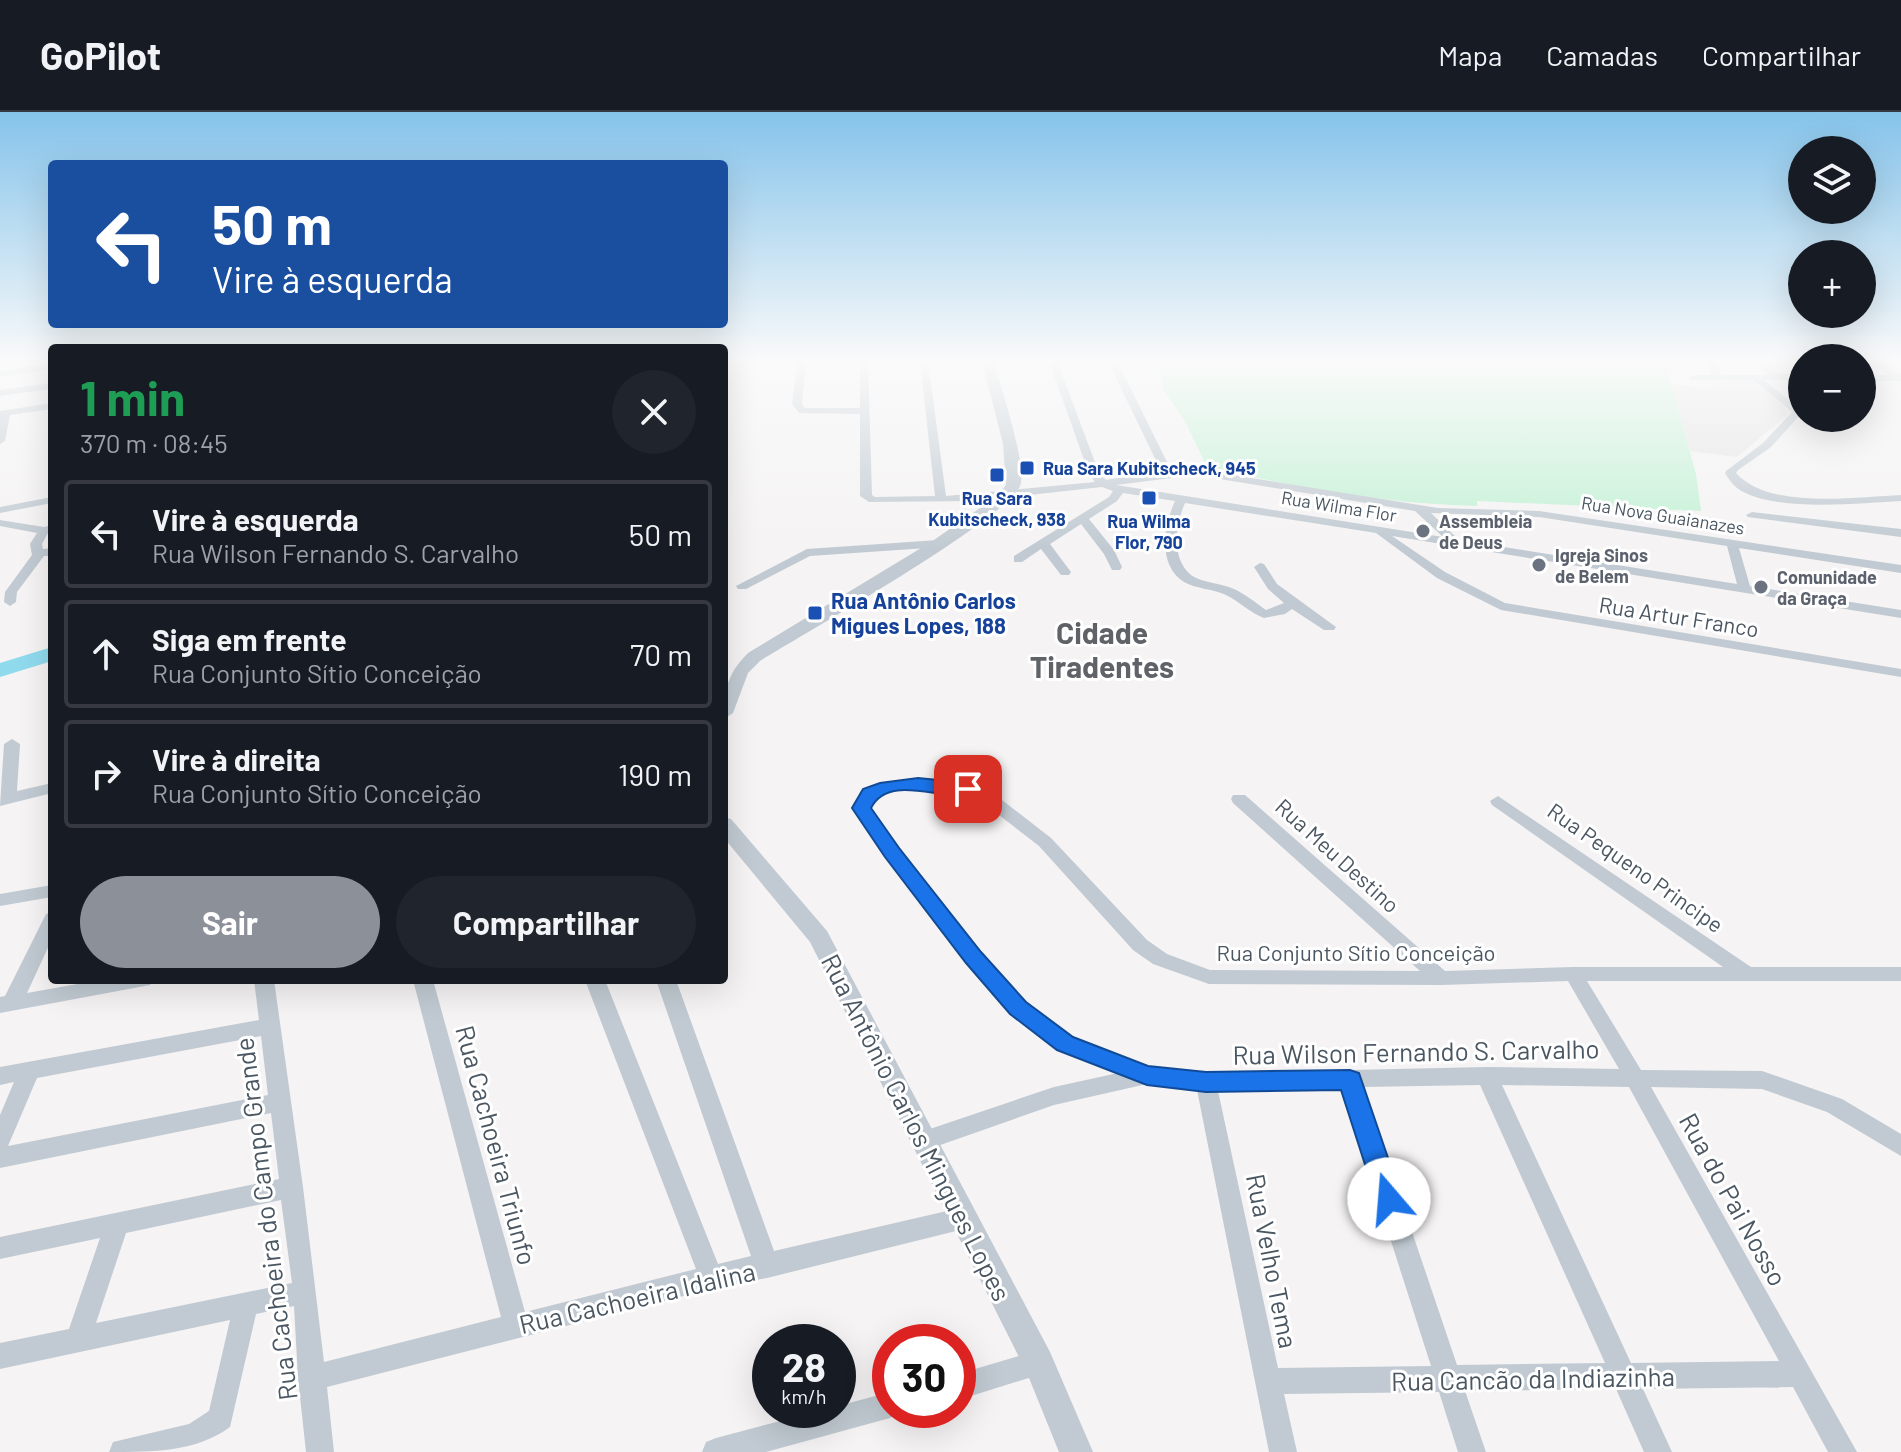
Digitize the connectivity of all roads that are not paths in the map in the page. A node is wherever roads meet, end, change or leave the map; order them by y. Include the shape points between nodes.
1 (865, 424) edge
2 (932, 424) edge
3 (1002, 424) edge
4 (1076, 424) edge
5 (1143, 424) edge
6 (1787, 424) edge
7 (1167, 472) junction
8 (1103, 484) junction
9 (1120, 489) junction
10 (1008, 495) junction
11 (1900, 496) edge
12 (941, 498) junction
13 (1483, 499) dead end
14 (1181, 500) junction
15 (48, 501) edge
16 (1419, 508) junction
17 (1486, 513) junction
18 (0, 515) edge
19 (1752, 515) dead end
20 (1082, 518) junction
21 (48, 530) edge
22 (1376, 530) junction
23 (1901, 533) edge
24 (1042, 542) junction
25 (1456, 543) junction
26 (938, 544) junction
27 (1732, 544) junction
28 (46, 553) edge
29 (1018, 559) dead end
30 (1116, 567) dead end
31 (1260, 567) dead end
32 (1901, 569) edge
33 (1065, 572) dead end
34 (742, 586) dead end
35 (1745, 589) junction
36 (10, 602) dead end
37 (1292, 603) junction
38 (1901, 614) edge
39 (1329, 627) dead end
40 (1901, 673) edge
41 (728, 702) edge
42 (12, 744) dead end
43 (48, 789) edge
44 (4, 799) edge
45 (1239, 799) dead end
46 (1498, 801) dead end
47 (728, 829) edge
48 (48, 892) edge
49 (0, 900) edge
50 (48, 926) edge
51 (1746, 973) junction
52 (1573, 974) junction
53 (1901, 974) edge
54 (1441, 978) junction
55 (109, 984) edge
56 (265, 984) edge
57 (424, 984) edge
58 (597, 984) edge
59 (667, 984) edge
60 (6, 1004) edge
61 (271, 1026) junction
62 (29, 1071) junction
63 (1147, 1075) junction
64 (0, 1076) edge
65 (1487, 1076) junction
66 (1635, 1078) junction
67 (1350, 1080) junction
68 (1206, 1082) junction
69 (280, 1102) junction
70 (926, 1140) junction
71 (0, 1141) edge
72 (1901, 1146) edge
73 (0, 1158) edge
74 (292, 1187) junction
75 (964, 1218) junction
76 (117, 1223) junction
77 (0, 1248) edge
78 (767, 1266) junction
79 (711, 1277) junction
80 (305, 1292) junction
81 (246, 1303) junction
82 (516, 1325) junction
83 (78, 1340) junction
84 (0, 1356) edge
85 (1039, 1363) junction
86 (1800, 1374) junction
87 (311, 1378) junction
88 (1626, 1378) junction
89 (1447, 1379) junction
90 (1267, 1381) junction
91 (976, 1382) edge
92 (872, 1410) edge
93 (123, 1452) edge
94 (320, 1452) edge
95 (716, 1452) edge
96 (1076, 1452) edge
97 (1283, 1452) edge
98 (1472, 1452) edge
99 (1658, 1452) edge
100 (1843, 1452) edge

1 - 12 street, Rua Nova Guaianazes via 868,498
2 - 12 street
3 - 10 street via 1015,474
4 - 8 street via 1094,474
5 - 7 street
6 - 11 street via 1734,468 1733,478 1778,496 1817,503
7 - 8 street, Rua Nova Guaianazes
7 - 16 street, Rua Nova Guaianazes via 1222,475
8 - 9 street, Rua Wilma Flor
8 - 10 street, Rua Nova Guaianazes
9 - 14 street, Rua Wilma Flor
9 - 20 street
10 - 12 street, Rua Nova Guaianazes
10 - 26 street
13 - 17 street
14 - 22 street, Rua Wilma Flor
14 - 37 street via 1168,535 1185,576 1234,594 1264,614
15 - 18 street
16 - 17 street, Rua Nova Guaianazes
16 - 25 street
17 - 27 street, Rua Nova Guaianazes via 1539,514
18 - 21 street
19 - 23 street
20 - 24 street
20 - 30 street
21 - 28 street via 35,547
22 - 25 street, Rua Wilma Flor
22 - 40 street, Rua Artur Franco via 1441,575 1501,606
24 - 29 street
24 - 33 street
25 - 35 street, Rua Wilma Flor
26 - 34 street via 807,553
26 - 41 street via 754,657 740,671
27 - 32 street, Rua Nova Guaianazes
27 - 35 street
28 - 36 street via 11,592
31 - 37 street
35 - 38 street, Rua Wilma Flor
37 - 39 street
42 - 44 street
43 - 44 street
45 - 54 street, Rua Meu Destino
46 - 51 street, Rua Pequeno Principe
47 - 70 street, Rua Antônio Carlos Mingues Lopes via 819,937
48 - 49 street
50 - 60 street
51 - 52 street, Rua Conjunto Sítio Conceição
51 - 53 street, Rua Conjunto Sítio Conceição
52 - 54 street, Rua Conjunto Sítio Conceição
52 - 66 street, Rua do Pai Nosso
54 - 63 street, Rua Conjunto Sítio Conceição via 1226,979 1187,970 1140,945 1045,842 987,797 940,784 869,793 862,808 866,817 1018,1008 1065,1043
55 - 60 street
56 - 61 street, Rua Cachoeira do Campo Grande
57 - 82 street, Rua Cachoeira Triunfo
58 - 79 street
59 - 78 street
61 - 62 street
61 - 69 street, Rua Cachoeira do Campo Grande
62 - 64 street
62 - 71 street
63 - 68 street, Rua Wilson Fernando S. Carvalho
63 - 70 street, Rua Wilson Fernando S. Carvalho via 1054,1096
65 - 66 street, Rua Wilson Fernando S. Carvalho
65 - 67 street, Rua Wilson Fernando S. Carvalho
65 - 88 street
66 - 72 street, Rua Wilson Fernando S. Carvalho via 1762,1080 1803,1090 1841,1107
66 - 86 street, Rua do Pai Nosso
67 - 68 street, Rua Wilson Fernando S. Carvalho
67 - 89 street
68 - 90 street, Rua Velho Tema
69 - 73 street
69 - 74 street, Rua Cachoeira do Campo Grande
70 - 75 street, Rua Antônio Carlos Mingues Lopes
74 - 76 street
74 - 80 street, Rua Cachoeira do Campo Grande
75 - 78 street, Rua Cachoeira Idalina
75 - 85 street, Rua Antônio Carlos Mingues Lopes
76 - 77 street
76 - 83 street
78 - 79 street, Rua Cachoeira Idalina
79 - 82 street, Rua Cachoeira Idalina
80 - 81 street
80 - 87 street, Rua Cachoeira do Campo Grande
81 - 83 street
81 - 93 street via 221,1418 191,1436
82 - 87 street, Rua Cachoeira Idalina
83 - 84 street
85 - 91 street
85 - 96 street, Rua Antônio Carlos Mingues Lopes
86 - 88 street, Rua Cancão da Indiazinha
86 - 100 street, Rua do Pai Nosso
87 - 94 street, Rua Cachoeira do Campo Grande
88 - 89 street, Rua Cancão da Indiazinha
88 - 99 street
89 - 90 street, Rua Cancão da Indiazinha
89 - 98 street
90 - 97 street, Rua Velho Tema
92 - 95 street

